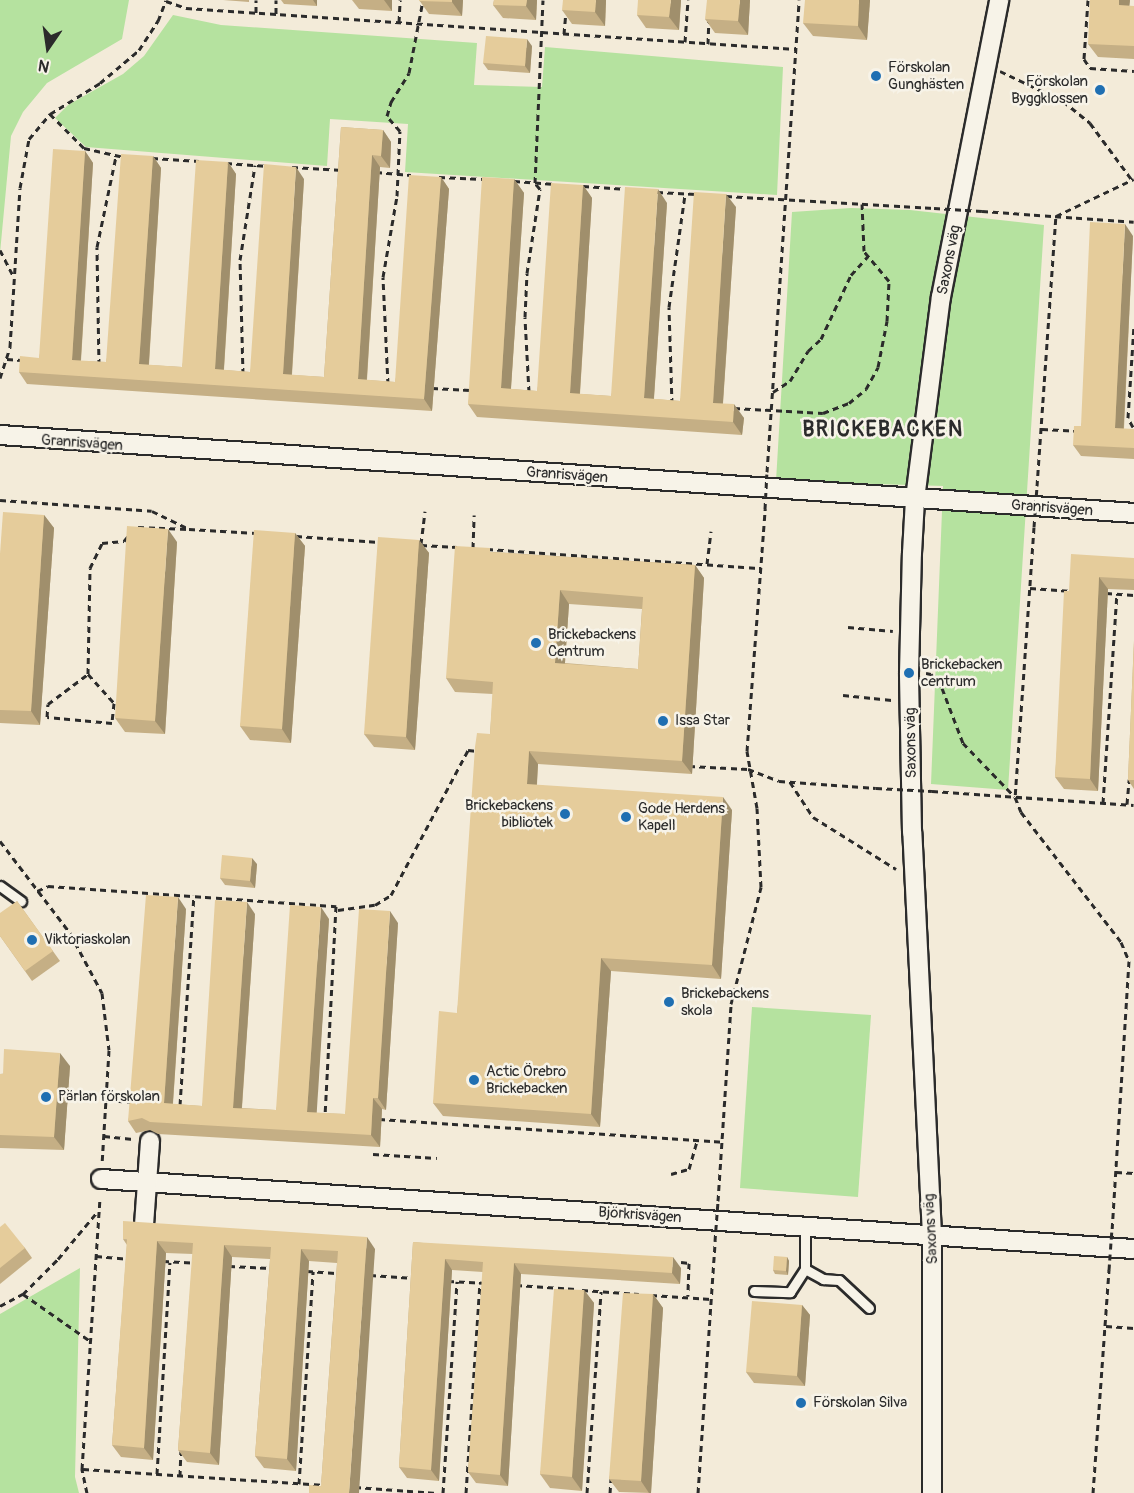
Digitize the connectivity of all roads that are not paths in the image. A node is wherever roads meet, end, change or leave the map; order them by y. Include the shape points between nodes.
1 (999, 0) edge
2 (0, 435) edge
3 (915, 499) junction
4 (1134, 513) edge
5 (0, 886) edge
6 (21, 901) dead end
7 (150, 1141) road end
8 (101, 1179) road end
9 (147, 1182) junction
10 (144, 1225) edge
11 (805, 1227) junction
12 (932, 1235) junction
13 (1134, 1249) edge
14 (805, 1269) junction
15 (754, 1291) dead end
16 (869, 1308) dead end
17 (932, 1493) edge

1 - 3 street, Saxons väg via 941,297
2 - 3 street, Granrisvägen
3 - 4 street, Granrisvägen
3 - 12 street, Saxons väg via 909,673
5 - 6 lane
7 - 9 street
8 - 9 street, Björkrisvägen
9 - 10 street
9 - 11 street, Björkrisvägen
11 - 12 street, Björkrisvägen
11 - 14 lane
12 - 13 street, Björkrisvägen
12 - 17 street, Saxons väg
14 - 15 lane via 790,1292
14 - 16 lane via 823,1279 839,1280

